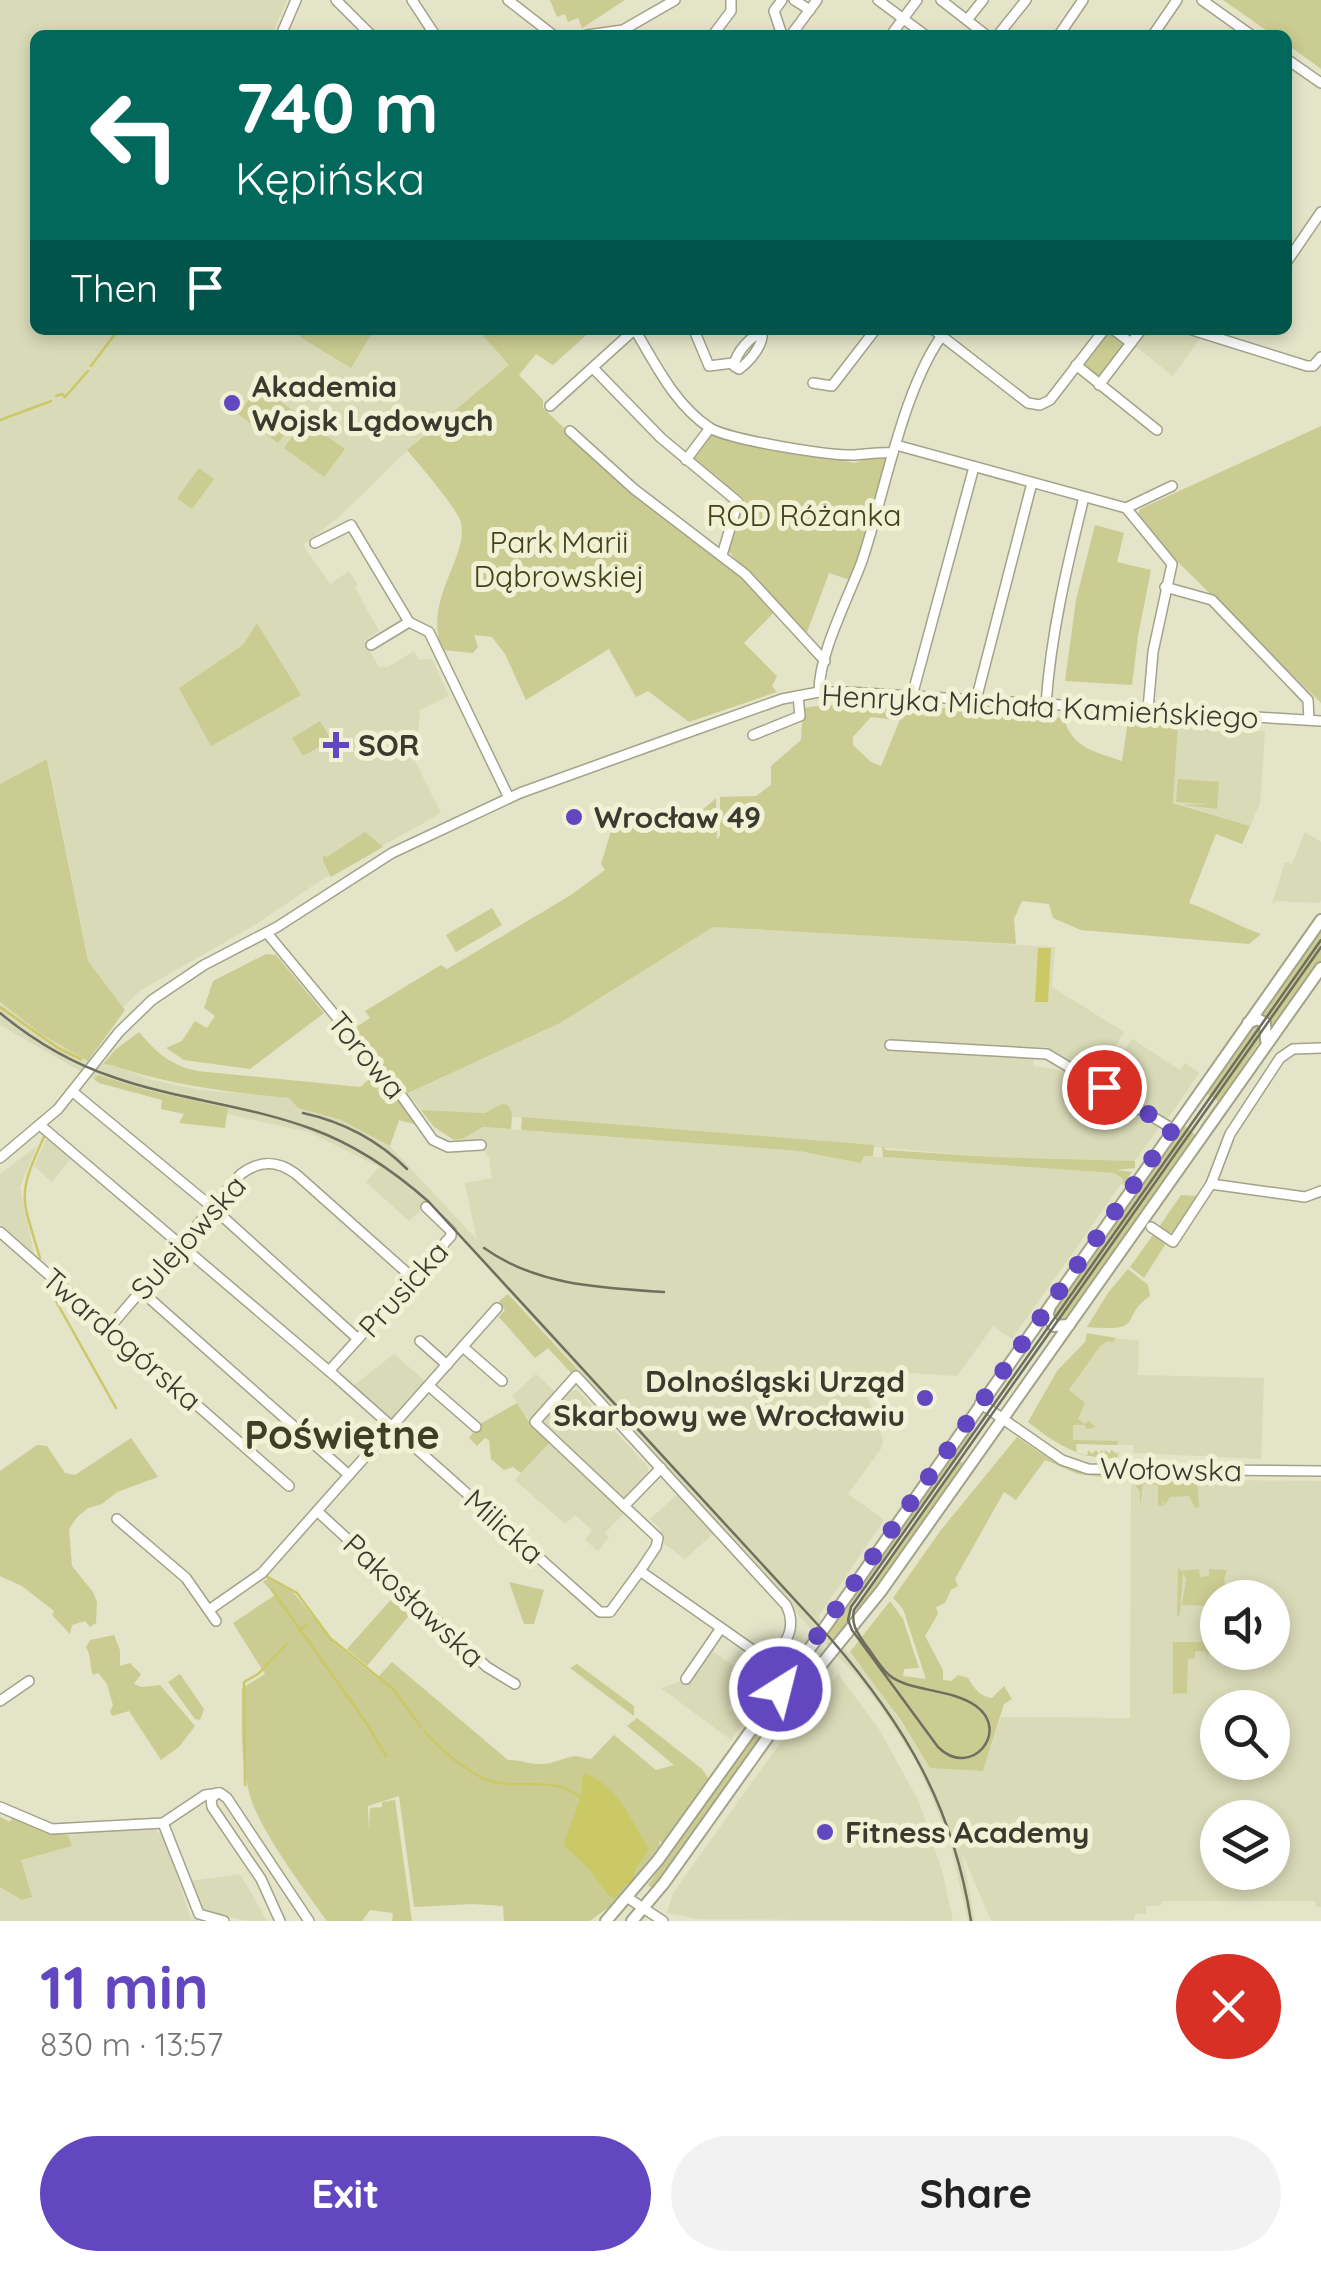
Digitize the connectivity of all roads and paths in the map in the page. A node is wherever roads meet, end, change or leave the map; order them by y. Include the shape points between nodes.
1 (296, 0) edge
2 (336, 0) edge
3 (412, 0) edge
4 (508, 0) edge
5 (674, 0) edge
6 (732, 0) edge
7 (782, 0) edge
8 (794, 0) edge
9 (817, 0) edge
10 (878, 0) edge
11 (918, 0) edge
12 (941, 0) edge
13 (983, 0) edge
14 (1026, 0) edge
15 (1083, 0) edge
16 (1177, 0) edge
17 (1202, 0) edge
18 (810, 10) junction
19 (903, 19) junction
20 (967, 20) junction
21 (540, 24) junction
22 (632, 27) junction
23 (284, 30) edge
24 (366, 30) edge
25 (432, 30) edge
26 (536, 30) edge
27 (548, 30) edge
28 (622, 30) edge
29 (635, 30) edge
30 (717, 30) edge
31 (780, 30) edge
32 (795, 30) edge
33 (894, 30) edge
34 (918, 30) edge
35 (980, 30) edge
36 (1002, 30) edge
37 (1062, 30) edge
38 (1156, 30) edge
39 (1245, 30) edge
40 (1292, 63) edge
41 (1321, 84) edge
42 (1321, 212) edge
43 (1292, 254) edge
44 (630, 335) edge
45 (638, 335) edge
46 (696, 335) edge
47 (763, 335) edge
48 (871, 335) edge
49 (940, 335) edge
50 (945, 335) edge
51 (1100, 335) edge
52 (1209, 335) edge
53 (1236, 335) edge
54 (1130, 337) edge
55 (1232, 342) junction
56 (1321, 357) edge
57 (1076, 365) junction
58 (594, 368) junction
59 (813, 383) dead end
60 (1099, 385) junction
61 (550, 406) dead end
62 (710, 428) junction
63 (1158, 430) dead end
64 (570, 431) dead end
65 (895, 449) junction
66 (686, 460) junction
67 (974, 467) junction
68 (1032, 483) junction
69 (1172, 486) dead end
70 (1084, 497) junction
71 (1126, 508) junction
72 (316, 543) dead end
73 (722, 554) junction
74 (1165, 587) junction
75 (409, 622) junction
76 (371, 645) dead end
77 (825, 660) junction
78 (819, 692) junction
79 (798, 696) junction
80 (912, 696) junction
81 (976, 700) junction
82 (1046, 704) junction
83 (1148, 710) junction
84 (1309, 720) junction
85 (1321, 721) edge
86 (753, 735) dead end
87 (509, 798) junction
88 (1321, 920) edge
89 (267, 933) junction
90 (1321, 968) edge
91 (1248, 1022) junction
92 (890, 1044) dead end
93 (1265, 1046) junction
94 (1321, 1048) edge
95 (72, 1092) junction
96 (41, 1126) junction
97 (1173, 1129) junction
98 (481, 1145) dead end
99 (0, 1158) edge
100 (1211, 1184) junction
101 (1321, 1191) edge
102 (1155, 1205) junction
103 (426, 1206) dead end
104 (212, 1207) junction
105 (1151, 1226) junction
106 (0, 1232) edge
107 (180, 1243) junction
108 (1128, 1243) junction
109 (414, 1279) junction
110 (140, 1290) junction
111 (1051, 1304) junction
112 (497, 1308) dead end
113 (1069, 1325) junction
114 (109, 1328) junction
115 (358, 1339) junction
116 (420, 1341) dead end
117 (463, 1347) junction
118 (447, 1365) junction
119 (329, 1371) junction
120 (502, 1381) dead end
121 (430, 1386) junction
122 (980, 1403) junction
123 (1004, 1419) junction
124 (392, 1427) junction
125 (476, 1427) dead end
126 (661, 1468) junction
127 (1321, 1470) edge
128 (349, 1474) junction
129 (289, 1486) dead end
130 (624, 1506) junction
131 (317, 1511) junction
132 (118, 1519) dead end
133 (640, 1571) junction
134 (209, 1610) junction
135 (216, 1621) dead end
136 (721, 1628) junction
137 (771, 1663) junction
138 (789, 1676) junction
139 (686, 1679) dead end
140 (29, 1681) dead end
141 (515, 1684) dead end
142 (804, 1686) junction
143 (0, 1701) edge
144 (220, 1793) junction
145 (0, 1806) edge
146 (184, 1810) junction
147 (215, 1811) junction
148 (164, 1823) junction
149 (278, 1878) junction
150 (262, 1879) junction
151 (656, 1894) junction
152 (628, 1898) junction
153 (642, 1910) junction
154 (660, 1920) edge
155 (224, 1921) edge
156 (280, 1921) edge
157 (288, 1921) edge
158 (301, 1921) edge
159 (309, 1921) edge
160 (606, 1921) edge
161 (632, 1921) edge

1 - 23 street
2 - 24 street
3 - 25 street
4 - 21 street
5 - 22 street
6 - 30 street
7 - 31 street via 774,11
8 - 18 street
9 - 18 street
10 - 19 street
11 - 19 street
12 - 20 street
13 - 20 street
14 - 36 street
15 - 37 street
16 - 38 street
17 - 39 street
18 - 32 street
19 - 33 street
19 - 34 street
20 - 35 street
21 - 26 street
21 - 27 street
22 - 28 street
22 - 29 street
40 - 41 street
42 - 43 street
44 - 58 street
45 - 62 street via 671,389
46 - 47 street via 708,366 737,368
48 - 59 street via 832,386
49 - 65 street
50 - 57 street via 1034,405 1050,400
51 - 57 street
52 - 55 street
53 - 55 street
54 - 60 street
55 - 56 street via 1307,366
57 - 60 street
58 - 61 street
58 - 66 street
60 - 63 street
62 - 65 street via 854,455
62 - 66 street
64 - 73 street
65 - 67 street
65 - 77 street
66 - 73 street via 738,502
67 - 68 street
67 - 80 street
68 - 70 street
68 - 81 street
69 - 71 street
70 - 71 street
70 - 82 street via 1060,595
71 - 74 street via 1172,564
72 - 75 street via 352,524
73 - 77 street
74 - 83 street
74 - 84 street via 1212,600 1308,700
75 - 76 street
75 - 87 street via 430,632
77 - 78 street
78 - 79 street, Henryka Michała Kamieńskiego
78 - 80 street, Henryka Michała Kamieńskiego
79 - 86 street via 800,716
79 - 87 street, Henryka Michała Kamieńskiego
80 - 81 street, Henryka Michała Kamieńskiego
81 - 82 street, Henryka Michała Kamieńskiego
82 - 83 street, Henryka Michała Kamieńskiego
83 - 84 street, Henryka Michała Kamieńskiego
84 - 85 street, Henryka Michała Kamieńskiego
87 - 89 street, Henryka Michała Kamieńskiego via 392,853
88 - 91 main road
89 - 95 street, Henryka Michała Kamieńskiego via 152,1000
89 - 98 street, Torowa via 433,1140 448,1147
90 - 93 main road
91 - 93 main road via 1265,1022
91 - 97 main road
92 - 97 street via 1047,1054
93 - 102 main road
94 - 100 street via 1293,1049 1280,1058 1230,1134
95 - 96 street, Henryka Michała Kamieńskiego
95 - 104 street
96 - 99 street, Henryka Michała Kamieńskiego
96 - 107 street, Milicka
97 - 111 main road
100 - 101 street via 1304,1197
100 - 105 street via 1173,1242
102 - 105 street
102 - 108 main road
103 - 109 street, Prusicka via 452,1236
104 - 107 street, Sulejowska
104 - 109 street, Sulejowska via 246,1170 280,1164
104 - 115 street
105 - 108 street
106 - 114 street, Twardogórska
107 - 110 street, Sulejowska
107 - 119 street, Milicka
108 - 113 main road
109 - 115 street, Prusicka
110 - 114 street, Sulejowska
110 - 128 street
111 - 113 main road via 1051,1323
111 - 122 main road
112 - 117 street
113 - 123 main road
114 - 129 street, Twardogórska
115 - 119 street, Prusicka
116 - 118 street
117 - 118 street
117 - 120 street
118 - 121 street
119 - 124 street, Milicka
121 - 124 street
121 - 125 street
122 - 123 street, Wołowska
122 - 138 main road
123 - 127 street, Wołowska via 1062,1460 1088,1469
123 - 142 main road
124 - 128 street
124 - 133 street, Milicka via 602,1613 610,1612
126 - 130 street
126 - 130 street via 576,1376 535,1422
126 - 137 street via 786,1605 792,1629
128 - 131 street
130 - 133 street via 658,1538
131 - 134 street via 262,1573
131 - 141 street, Pakosławska
132 - 134 street via 180,1572
133 - 136 street
134 - 135 street
136 - 137 street
136 - 139 street
137 - 138 street
138 - 142 street
138 - 152 main road
140 - 143 street
142 - 151 main road
144 - 146 street
144 - 147 street via 211,1799
144 - 149 street
145 - 148 street via 52,1829
146 - 147 street
146 - 148 street
147 - 150 street
148 - 155 street via 198,1914
149 - 158 street
149 - 159 street
150 - 156 street
150 - 157 street
151 - 153 main road
151 - 154 street
152 - 153 street
152 - 160 main road
153 - 154 street
153 - 161 main road

